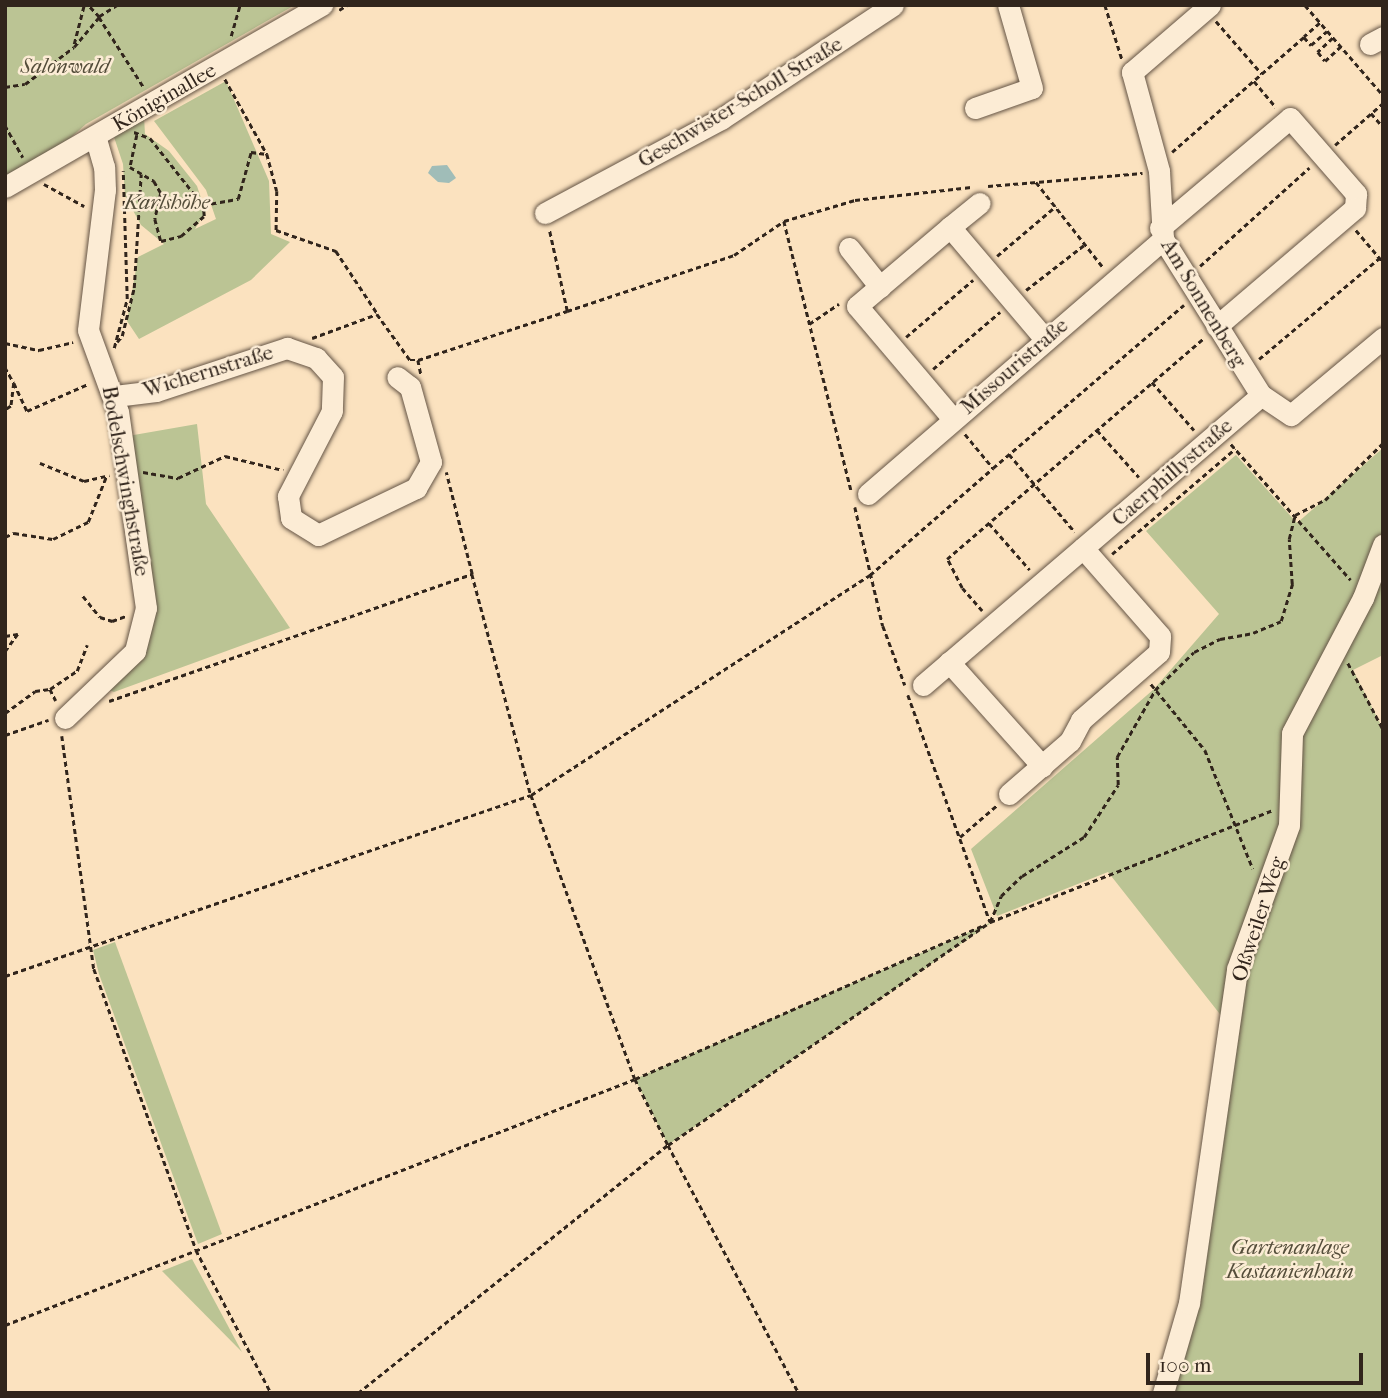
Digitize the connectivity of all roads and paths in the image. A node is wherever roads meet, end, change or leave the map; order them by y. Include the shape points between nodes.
1 (86, 5) edge
2 (118, 5) edge
3 (240, 5) edge
4 (322, 5) edge
5 (893, 5) edge
6 (1008, 5) edge
7 (1105, 5) edge
8 (1305, 5) edge
9 (1207, 7) edge
10 (99, 17) junction
11 (1320, 23) junction
12 (1327, 31) junction
13 (1304, 37) junction
14 (1334, 38) junction
15 (74, 47) junction
16 (1341, 47) junction
17 (1118, 55) dead end
18 (224, 62) junction
19 (1262, 74) junction
20 (1254, 81) junction
21 (5, 88) edge
22 (146, 90) dead end
23 (1383, 95) edge
24 (1273, 103) dead end
25 (1383, 103) edge
26 (975, 108) dead end
27 (1371, 113) junction
28 (118, 124) junction
29 (5, 125) edge
30 (1383, 127) edge
31 (137, 134) junction
32 (95, 136) junction
33 (1170, 153) dead end
34 (267, 154) junction
35 (1323, 155) junction
36 (123, 164) dead end
37 (32, 172) junction
38 (141, 174) junction
39 (1036, 182) dead end
40 (5, 187) edge
41 (980, 203) dead end
42 (203, 205) junction
43 (1056, 206) junction
44 (545, 213) joint
45 (1345, 216) junction
46 (102, 221) junction
47 (128, 221) junction
48 (950, 228) junction
49 (1162, 234) junction
50 (849, 248) dead end
51 (1381, 257) edge
52 (1383, 262) edge
53 (984, 267) junction
54 (1114, 279) junction
55 (1192, 286) junction
56 (880, 287) junction
57 (965, 287) dead end
58 (857, 306) junction
59 (567, 311) junction
60 (377, 314) junction
61 (809, 324) junction
62 (1217, 326) junction
63 (1383, 338) edge
64 (1045, 339) junction
65 (116, 343) junction
66 (5, 344) edge
67 (287, 348) junction
68 (893, 348) junction
69 (1266, 354) dead end
70 (97, 355) junction
71 (418, 360) junction
72 (5, 367) edge
73 (397, 377) dead end
74 (1152, 382) junction
75 (14, 383) junction
76 (424, 387) dead end
77 (1261, 395) junction
78 (115, 396) junction
79 (5, 410) edge
80 (953, 419) junction
81 (1192, 428) dead end
82 (1097, 430) junction
83 (1219, 431) junction
84 (1383, 443) edge
85 (1235, 449) junction
86 (1009, 454) junction
87 (40, 463) dead end
88 (445, 467) dead end
89 (993, 468) junction
90 (127, 471) junction
91 (296, 474) junction
92 (1137, 476) dead end
93 (1034, 484) junction
94 (868, 494) dead end
95 (1295, 515) junction
96 (989, 523) junction
97 (5, 537) edge
98 (1383, 545) edge
99 (1084, 546) junction
100 (1098, 565) junction
101 (1028, 568) dead end
102 (472, 574) junction
103 (870, 575) junction
104 (83, 596) dead end
105 (1363, 598) junction
106 (146, 608) junction
107 (993, 625) junction
108 (5, 636) edge
109 (1340, 644) junction
110 (87, 645) dead end
111 (5, 652) edge
112 (949, 662) junction
113 (923, 685) dead end
114 (50, 689) junction
115 (1156, 690) junction
116 (88, 697) junction
117 (5, 713) edge
118 (65, 718) junction
119 (1383, 729) edge
120 (5, 735) edge
121 (1042, 766) junction
122 (1009, 794) joint
123 (531, 795) junction
124 (1291, 803) junction
125 (1235, 825) junction
126 (960, 837) junction
127 (1264, 895) junction
128 (990, 922) junction
129 (88, 947) junction
130 (5, 976) edge
131 (635, 1079) junction
132 (668, 1145) junction
133 (196, 1250) junction
134 (5, 1325) edge
135 (271, 1393) edge
136 (358, 1393) edge
137 (799, 1393) edge
138 (1163, 1393) edge

1 - 10 path
1 - 15 path
2 - 10 path
3 - 18 path
4 - 18 street, Königinallee
5 - 44 street, Geschwister-Scholl-Straße via 721,118
6 - 26 street via 1032,88
7 - 17 path
8 - 11 path
9 - 19 path
9 - 49 street, Am Sonnenberg via 1132,72 1159,171
10 - 15 path
10 - 22 path
11 - 12 path
11 - 13 path
12 - 13 path via 1311,45
12 - 14 path
13 - 19 path
14 - 16 path
14 - 16 path via 1318,52 1325,61
15 - 21 path via 25,84
16 - 23 path
18 - 28 street, Königinallee
18 - 34 path via 224,77
19 - 20 path
20 - 24 path
20 - 33 path
25 - 27 path
27 - 30 path
27 - 35 path
28 - 31 path
28 - 32 street, Königinallee
29 - 37 path
31 - 38 path via 130,167
31 - 42 path via 150,138
32 - 37 street, Königinallee
32 - 46 street, Bodelschwinghstraße via 104,167
34 - 42 path via 251,152 238,199
34 - 60 path via 276,191 276,230 336,251
35 - 45 street via 1356,194 1355,208
35 - 49 street, Missouristraße via 1290,118
35 - 55 path
36 - 47 path
37 - 40 street, Königinallee
37 - 46 path
38 - 42 path via 154,181 161,193 155,219 161,241 181,236 204,216
38 - 65 path via 134,288 122,336
39 - 43 path
41 - 48 street
43 - 53 path
43 - 54 path
44 - 59 path
45 - 51 path
45 - 62 street
46 - 47 path
46 - 70 street, Bodelschwinghstraße via 87,313
47 - 65 path via 127,299
48 - 53 street
48 - 56 street
49 - 54 street, Missouristraße
49 - 55 street, Am Sonnenberg
50 - 56 street
51 - 52 path
51 - 69 path
53 - 64 street
54 - 64 street, Missouristraße
55 - 62 street, Am Sonnenberg
55 - 86 path
56 - 58 street
57 - 68 path
58 - 61 path via 844,300
58 - 68 street
59 - 61 path via 734,255 784,221
59 - 71 path
60 - 67 path
60 - 71 path via 410,360
61 - 103 path
62 - 74 path
62 - 77 street, Am Sonnenberg
63 - 77 street, Am Sonnenberg via 1291,415
64 - 80 street, Missouristraße
65 - 70 path via 112,355
66 - 70 path via 39,350 66,340
67 - 78 street, Wichernstraße via 156,391
67 - 91 street, Wichernstraße via 304,351 326,366 335,391 324,434
68 - 80 street
70 - 75 path via 85,390 27,411
70 - 78 street, Bodelschwinghstraße
71 - 76 path
72 - 75 path
73 - 91 street, Wichernstraße via 410,387 431,462 416,488 318,535 291,518 288,496
74 - 81 path
74 - 82 path
75 - 79 path via 11,406
77 - 83 street, Caerphillystraße
78 - 90 street, Bodelschwinghstraße
80 - 89 path
80 - 94 street, Missouristraße
82 - 92 path
82 - 93 path
83 - 85 path
83 - 99 street, Caerphillystraße
84 - 95 path via 1325,500
85 - 95 path
85 - 100 path
86 - 89 path
86 - 93 path
87 - 97 path via 84,481 106,475 88,522 53,539 13,533
88 - 102 path
89 - 103 path
90 - 91 path via 178,478 225,456
90 - 106 street, Bodelschwinghstraße
93 - 96 path
93 - 99 path
95 - 105 path
95 - 115 path via 1289,539 1292,584 1281,621 1253,633 1220,639 1194,652
96 - 101 path
96 - 107 path via 947,559 962,588
98 - 105 street, Oßweiler Weg
99 - 100 street
99 - 107 street, Caerphillystraße
100 - 121 street via 1160,636 1159,652 1081,720 1070,741
102 - 116 path via 115,700
102 - 123 path
103 - 123 path
103 - 126 path via 883,626
104 - 106 path via 92,612 112,621
105 - 109 street, Oßweiler Weg
106 - 116 street, Bodelschwinghstraße via 135,650
107 - 112 street, Caerphillystraße
108 - 111 path via 18,634
109 - 119 path
109 - 124 street, Oßweiler Weg via 1292,733
110 - 114 path via 77,671
112 - 113 street, Caerphillystraße
112 - 121 street
114 - 117 path via 35,691
114 - 118 path
115 - 125 path via 1205,750
115 - 128 path via 1117,757 1118,785 1084,837 1022,876 1001,896
116 - 118 street, Bodelschwinghstraße
118 - 120 path
118 - 129 path via 61,743 76,822
121 - 122 street
122 - 126 path
123 - 129 path
123 - 131 path
124 - 125 path
124 - 127 street, Oßweiler Weg via 1290,825
125 - 127 path
125 - 128 path
126 - 128 path
127 - 138 street, Oßweiler Weg via 1237,969 1189,1303
128 - 131 path
128 - 132 path
129 - 130 path
129 - 133 path
131 - 132 path
131 - 133 path
132 - 136 path
132 - 137 path
133 - 134 path
133 - 135 path

